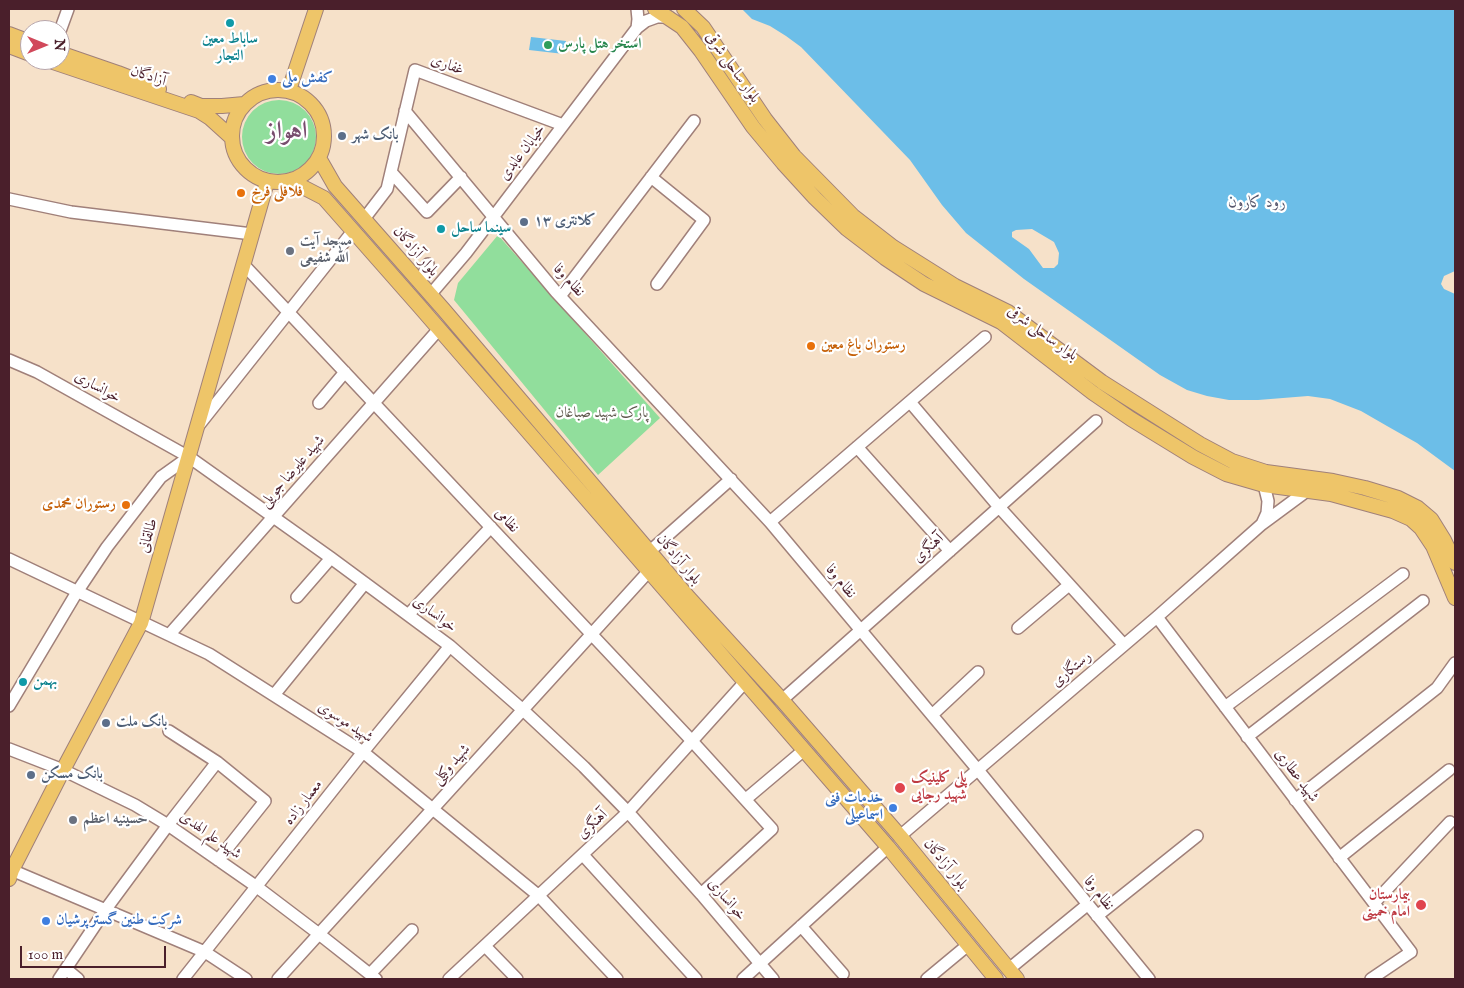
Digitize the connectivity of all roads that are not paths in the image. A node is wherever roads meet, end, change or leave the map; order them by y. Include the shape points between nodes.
1 (316, 9) edge
2 (637, 9) edge
3 (655, 9) edge
4 (684, 9) edge
5 (669, 17) junction
6 (637, 28) junction
7 (70, 56) edge
8 (70, 68) edge
9 (288, 90) junction
10 (244, 104) junction
11 (405, 111) junction
12 (694, 121) dead end
13 (563, 125) junction
14 (231, 137) junction
15 (319, 158) junction
16 (391, 172) junction
17 (461, 177) junction
18 (652, 177) junction
19 (291, 181) junction
20 (267, 182) junction
21 (9, 198) edge
22 (494, 215) junction
23 (364, 219) junction
24 (353, 231) junction
25 (252, 234) junction
26 (244, 264) junction
27 (428, 264) dead end
28 (420, 283) junction
29 (657, 284) dead end
30 (430, 295) junction
31 (561, 295) junction
32 (289, 312) junction
33 (995, 312) junction
34 (439, 329) junction
35 (985, 338) dead end
36 (9, 360) edge
37 (345, 372) junction
38 (910, 402) junction
39 (319, 403) dead end
40 (374, 403) junction
41 (1096, 421) dead end
42 (197, 429) junction
43 (857, 447) junction
44 (189, 456) junction
45 (731, 479) junction
46 (1264, 485) junction
47 (1308, 490) junction
48 (999, 507) junction
49 (274, 517) junction
50 (770, 522) junction
51 (1262, 524) junction
52 (491, 527) junction
53 (650, 550) junction
54 (950, 551) junction
55 (331, 558) junction
56 (9, 560) edge
57 (1455, 563) edge
58 (649, 572) junction
59 (1403, 574) dead end
60 (365, 583) junction
61 (1069, 585) junction
62 (78, 592) junction
63 (297, 597) dead end
64 (1455, 598) edge
65 (1423, 600) dead end
66 (408, 615) junction
67 (1157, 617) junction
68 (141, 623) junction
69 (1018, 628) dead end
70 (861, 630) junction
71 (592, 634) junction
72 (169, 635) junction
73 (1124, 645) junction
74 (450, 646) junction
75 (1455, 663) edge
76 (978, 672) dead end
77 (745, 682) junction
78 (274, 695) junction
79 (782, 700) junction
80 (9, 706) edge
81 (1225, 707) junction
82 (523, 710) junction
83 (932, 715) junction
84 (169, 731) dead end
85 (1247, 737) junction
86 (692, 741) junction
87 (9, 748) edge
88 (804, 750) junction
89 (363, 752) junction
90 (217, 762) junction
91 (63, 770) junction
92 (978, 770) junction
93 (1449, 770) dead end
94 (746, 799) junction
95 (1295, 800) junction
96 (433, 809) junction
97 (628, 812) junction
98 (1453, 819) edge
99 (168, 825) junction
100 (900, 836) junction
101 (1197, 836) dead end
102 (888, 847) junction
103 (583, 855) junction
104 (1339, 858) junction
105 (218, 860) junction
106 (10, 873) edge
107 (257, 887) junction
108 (701, 894) junction
109 (539, 896) junction
110 (1374, 903) junction
111 (1087, 905) junction
112 (106, 909) junction
113 (1097, 916) junction
114 (801, 926) junction
115 (412, 930) dead end
116 (319, 934) junction
117 (968, 945) junction
118 (486, 946) junction
119 (205, 952) junction
120 (760, 964) junction
121 (66, 969) junction
122 (843, 974) dead end
123 (1013, 974) edge
124 (373, 977) edge
125 (59, 979) edge
126 (78, 979) edge
127 (183, 979) edge
128 (246, 979) edge
129 (278, 979) edge
130 (450, 979) edge
131 (516, 979) edge
132 (617, 979) edge
133 (696, 979) edge
134 (743, 979) edge
135 (773, 979) edge
136 (927, 979) edge
137 (996, 979) edge
138 (1149, 979) edge
139 (1371, 979) edge

1 - 9 main road
2 - 6 street
3 - 5 main road, بلوار ساحلی شرقی
4 - 33 main road, بلوار ساحلی شرقی via 702,28 794,156 846,209 894,247
5 - 6 street via 657,17
5 - 33 main road, بلوار ساحلی شرقی via 682,27 701,51 783,163 847,229 924,284
6 - 13 street, خیابان عابدی
7 - 10 main road, آزادگان via 201,106
8 - 14 main road, آزادگان via 199,111
9 - 10 main road via 264,91
9 - 15 main road via 310,102 320,117 324,135
10 - 14 main road via 232,125
11 - 13 street, غفاری via 415,70
11 - 16 street, غفاری
11 - 17 street, نظام وفا
12 - 18 street
13 - 22 street, خیابان عابدی
14 - 20 main road via 233,150 242,165
15 - 19 main road via 312,168
15 - 23 main road, بلوار آزادگان via 335,186
16 - 17 street via 426,212
16 - 23 street, غفاری via 387,189
17 - 22 street, نظام وفا
18 - 29 street via 704,220
18 - 31 street
19 - 20 main road
19 - 24 main road, بلوار آزادگان via 324,198
20 - 25 main road, طالقانی
21 - 25 street via 71,212
22 - 30 street, خیابان عابدی
22 - 31 street, نظام وفا
23 - 28 main road, بلوار آزادگان
24 - 32 street
24 - 34 main road, بلوار آزادگان
25 - 26 main road, طالقانی
26 - 32 street, نظامی
26 - 42 main road, طالقانی
27 - 28 street
28 - 30 main road, بلوار آزادگان
30 - 53 main road, بلوار آزادگان
31 - 45 street, نظام وفا
32 - 37 street, نظامی
32 - 42 street
33 - 46 main road, بلوار ساحلی شرقی via 1001,322 1094,392 1185,452 1226,474
33 - 57 main road, بلوار ساحلی شرقی via 1008,312 1102,382 1232,461 1266,472 1365,488 1418,508 1431,519
34 - 40 street, شهید علیرضا جویلی
34 - 58 main road, بلوار آزادگان
35 - 38 street
36 - 44 street, خوانساری via 37,372
37 - 39 street
37 - 40 street, نظامی
38 - 43 street
38 - 48 street
40 - 49 street, شهید علیرضا جویلی
40 - 52 street, نظامی
41 - 48 street, آهنگری
42 - 44 main road, طالقانی
43 - 50 street
43 - 54 street
44 - 49 street, خوانساری
44 - 62 street via 161,478 107,547
44 - 68 main road, طالقانی
45 - 50 street, نظام وفا
45 - 53 street
46 - 47 main road, بلوار ساحلی شرقی
46 - 51 street via 1268,507
47 - 51 street, رستگاری
47 - 64 main road, بلوار ساحلی شرقی via 1361,501 1411,519 1433,546
48 - 54 street, آهنگری
48 - 61 street
49 - 55 street, خوانساری
49 - 72 street, شهید علیرضا جویلی
50 - 70 street, نظام وفا
51 - 67 street, رستگاری
52 - 66 street
52 - 71 street, نظامی
53 - 79 main road, بلوار آزادگان
54 - 70 street, آهنگری
55 - 60 street, خوانساری
55 - 63 street
56 - 62 street, شهید موسوی
58 - 71 street, شهید وکیلی
58 - 77 main road, بلوار آزادگان
59 - 81 street
60 - 66 street, خوانساری
60 - 78 street
61 - 69 street
61 - 73 street
62 - 68 street, شهید موسوی
62 - 80 street
65 - 85 street
66 - 74 street, خوانساری
67 - 73 street, رستگاری
67 - 81 street, شهید عطاری
68 - 72 street, شهید موسوی
68 - 91 main road, طالقانی
70 - 79 street, آهنگری
70 - 83 street, نظام وفا
71 - 82 street, شهید وکیلی
71 - 86 street, نظامی
72 - 78 street, شهید موسوی via 209,654
73 - 92 street, رستگاری
74 - 82 street, خوانساری
74 - 89 street, معمار زاده
75 - 95 street via 1437,688
76 - 83 street
77 - 86 street, آهنگری
77 - 88 main road, بلوار آزادگان
78 - 89 street, شهید موسوی
79 - 100 main road, بلوار آزادگان
81 - 85 street, شهید عطاری
82 - 96 street, شهید وکیلی
82 - 97 street, خوانساری
83 - 92 street, نظام وفا
84 - 90 street
85 - 95 street, شهید عطاری
86 - 94 street, نظامی
86 - 97 street, آهنگری
87 - 91 street, شهید علم الهدی
88 - 94 street
88 - 102 main road, بلوار آزادگان
89 - 96 street, شهید موسوی
89 - 107 street, معمار زاده
90 - 99 street
90 - 105 street via 265,801
91 - 99 street, شهید علم الهدی
91 - 106 main road, طالقانی
92 - 100 street, رستگاری
92 - 111 street, نظام وفا
93 - 104 street
94 - 108 street, نظامی via 772,828
95 - 104 street, شهید عطاری
96 - 109 street, شهید موسوی
96 - 116 street, شهید وکیلی
97 - 103 street, آهنگری
97 - 108 street, خوانساری
98 - 110 street
99 - 105 street, شهید علم الهدی
99 - 112 street
100 - 123 main road, بلوار آزادگان
101 - 113 street
102 - 114 street
102 - 117 main road, بلوار آزادگان
103 - 109 street, آهنگری
103 - 133 street
104 - 110 street, شهید عطاری
105 - 107 street, شهید علم الهدی
106 - 112 street
107 - 116 street, شهید علم الهدی
107 - 119 street, معمار زاده
108 - 120 street, خوانساری
109 - 118 street, آهنگری
109 - 132 street, شهید موسوی
110 - 139 street, شهید عطاری via 1411,952
111 - 113 street, نظام وفا
111 - 123 street
112 - 119 street
112 - 121 street
113 - 138 street, نظام وفا
114 - 120 street
114 - 122 street
115 - 124 street
116 - 124 street, شهید علم الهدی
116 - 129 street, شهید وکیلی
117 - 136 street
117 - 137 main road, بلوار آزادگان
118 - 130 street, آهنگری
118 - 131 street
119 - 127 street, معمار زاده
119 - 128 street
120 - 134 street
120 - 135 street, خوانساری
121 - 125 street
121 - 126 street

